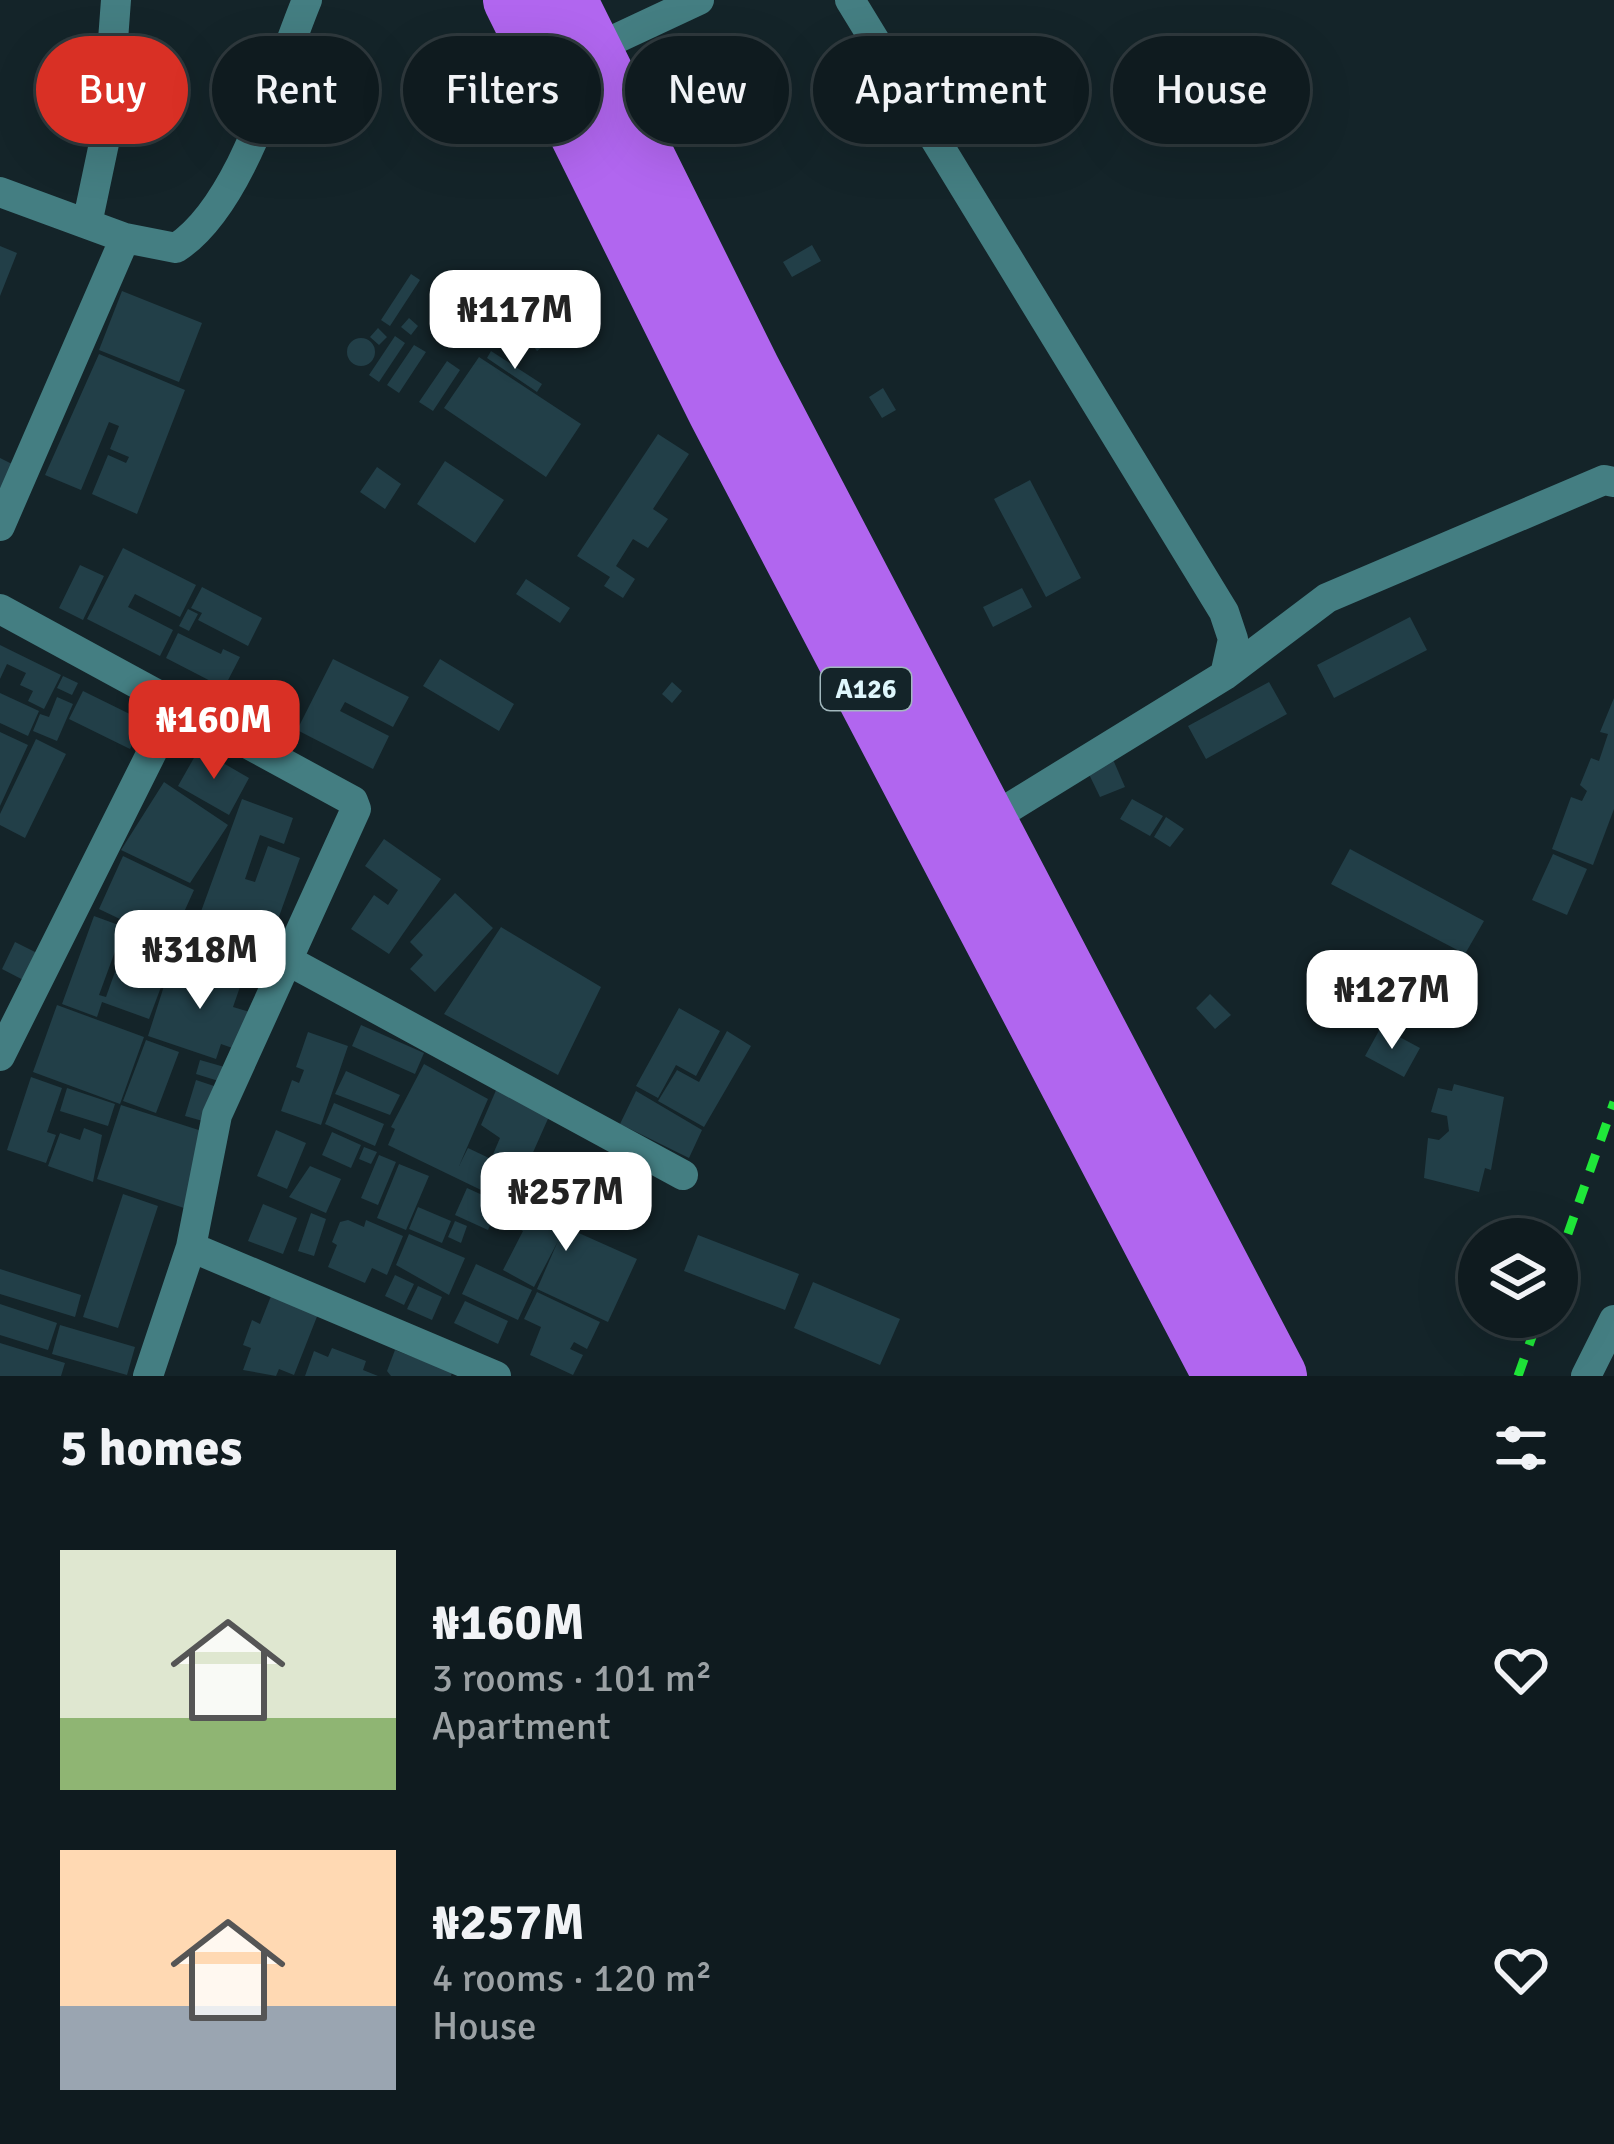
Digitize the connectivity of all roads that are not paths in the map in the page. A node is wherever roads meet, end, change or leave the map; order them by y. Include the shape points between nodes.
1 (116, 0) edge
2 (307, 0) edge
3 (513, 0) edge
4 (699, 0) edge
5 (850, 0) edge
6 (580, 25) edge
7 (0, 192) edge
8 (87, 224) junction
9 (124, 238) junction
10 (1614, 482) edge
11 (0, 526) edge
12 (0, 609) edge
13 (1225, 676) junction
14 (176, 704) junction
15 (986, 822) junction
16 (287, 961) junction
17 (0, 1056) edge
18 (683, 1175) dead end
19 (190, 1247) junction
20 (1614, 1320) edge
21 (148, 1376) edge
22 (496, 1376) edge
23 (1223, 1376) edge
24 (1276, 1376) edge
25 (1586, 1376) edge

1 - 8 street via 106,134
2 - 9 street via 230,185 203,225 176,248
3 - 23 highway, A126 via 718,412
4 - 6 street
5 - 13 street via 1224,612 1233,639
6 - 15 highway, A126
7 - 8 street
8 - 9 street
9 - 11 street
10 - 13 street via 1327,598
12 - 14 street
13 - 15 street
14 - 16 street via 353,801 355,817
14 - 17 street
15 - 24 highway, A126
16 - 18 street
16 - 19 street via 217,1115
19 - 21 street
19 - 22 street
20 - 25 street

